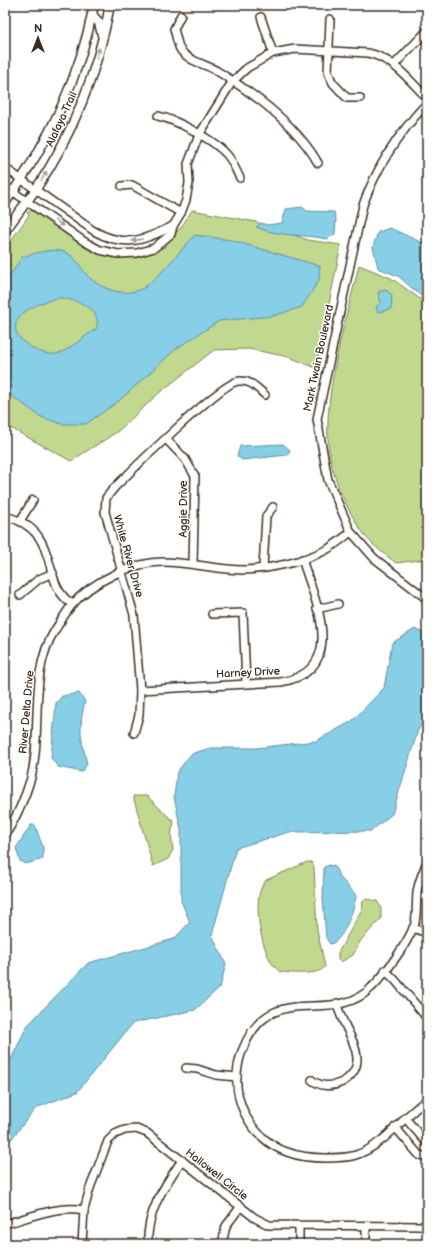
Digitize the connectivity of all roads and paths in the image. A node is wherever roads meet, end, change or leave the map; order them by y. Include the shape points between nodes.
1 (94, 5) edge
2 (110, 5) edge
3 (92, 14) junction
4 (181, 14) dead end
5 (261, 17) dead end
6 (330, 19) dead end
7 (427, 31) edge
8 (102, 38) junction
9 (328, 50) junction
10 (273, 53) junction
11 (394, 65) junction
12 (232, 82) junction
13 (360, 98) dead end
14 (427, 98) edge
15 (427, 104) edge
16 (158, 116) dead end
17 (200, 135) junction
18 (318, 163) dead end
19 (5, 168) edge
20 (240, 178) dead end
21 (22, 180) junction
22 (5, 186) edge
23 (122, 186) dead end
24 (36, 189) junction
25 (13, 192) junction
26 (27, 201) junction
27 (5, 203) edge
28 (181, 213) junction
29 (173, 226) junction
30 (5, 231) edge
31 (265, 395) dead end
32 (166, 439) junction
33 (33, 500) dead end
34 (273, 508) dead end
35 (5, 516) edge
36 (20, 521) junction
37 (351, 532) junction
38 (302, 559) junction
39 (193, 564) junction
40 (263, 568) junction
41 (121, 572) junction
42 (53, 573) junction
43 (20, 595) dead end
44 (427, 599) edge
45 (72, 604) junction
46 (338, 604) dead end
47 (317, 609) junction
48 (212, 614) dead end
49 (246, 683) junction
50 (140, 690) junction
51 (134, 732) dead end
52 (5, 836) edge
53 (427, 862) edge
54 (413, 928) junction
55 (427, 933) edge
56 (385, 970) junction
57 (337, 1003) junction
58 (427, 1018) edge
59 (186, 1068) dead end
60 (237, 1077) junction
61 (312, 1080) dead end
62 (427, 1100) edge
63 (405, 1118) junction
64 (395, 1127) junction
65 (427, 1143) edge
66 (427, 1157) edge
67 (182, 1160) junction
68 (241, 1206) junction
69 (84, 1210) junction
70 (5, 1224) edge
71 (299, 1226) junction
72 (366, 1226) junction
73 (427, 1226) edge
74 (82, 1244) edge
75 (148, 1244) edge
76 (222, 1244) edge
77 (299, 1244) edge
78 (366, 1244) edge

1 - 3 main road, Alafaya Trail
2 - 8 main road, Alafaya Trail
3 - 8 main road via 99,23
3 - 21 main road, Alafaya Trail via 80,58 64,101
4 - 12 street via 174,29 180,50
5 - 10 street
6 - 9 street
7 - 11 street
24 -> 8 main road, Alafaya Trail via 75,117 91,78
9 - 10 street via 295,49
9 - 11 street via 380,55
9 - 13 street via 328,73 334,83 347,98
10 - 12 street via 247,68
11 - 14 street
12 - 17 street
12 - 18 street via 288,125
15 - 37 street, Mark Twain Boulevard via 407,125 387,153 362,205 317,419 328,480
16 - 17 street via 172,119
17 - 20 street via 219,146 229,157
17 - 28 street via 188,164 189,183
19 - 21 street
21 - 24 street
21 - 25 main road, Alafaya Trail
22 - 25 street
23 - 28 street via 132,185
24 - 26 main road, Alafaya Trail
29 -> 24 street via 147,239 129,242 106,238
25 - 26 street
25 - 27 main road, Alafaya Trail
26 -> 29 street via 85,242 100,250 118,254 137,253 154,248 171,234
26 - 30 main road, Alafaya Trail
28 - 29 street
31 - 32 street, White River Drive via 252,383 230,383
32 - 39 street, Aggie Drive via 185,459 195,476
32 - 41 street, White River Drive via 106,498 105,512
33 - 36 street
34 - 40 street via 266,516
35 - 36 street
36 - 42 street via 32,530 43,544
37 - 38 street, River Delta Drive via 326,550
37 - 44 street, Mark Twain Boulevard via 374,558
38 - 40 street, River Delta Drive
38 - 47 street, Harney Drive
39 - 40 street, River Delta Drive via 224,569
39 - 41 street, River Delta Drive via 162,562
41 - 45 street, River Delta Drive via 99,582
41 - 50 street, White River Drive via 134,615
42 - 43 street via 39,579
42 - 45 street via 58,588
45 - 52 street, River Delta Drive via 54,632 44,657 40,675 31,777 23,802
46 - 47 street
47 - 49 street, Harney Drive via 322,624 323,641 319,656 313,664 289,680
48 - 49 street via 243,613
49 - 50 street, Harney Drive
50 - 51 street, White River Drive via 139,714
53 - 54 street via 418,887
54 - 55 street
54 - 56 street
56 - 57 street via 373,986 362,995
56 - 58 street
57 - 60 street via 285,1008 267,1015 258,1022 247,1040 239,1059
57 - 61 street via 356,1051 356,1066 349,1078 336,1084 323,1086
59 - 60 street via 216,1076
60 - 64 street via 240,1100 249,1122 261,1136 287,1152 315,1158 350,1156 369,1149
62 - 63 street
63 - 64 street
63 - 65 street
64 - 66 street via 419,1155
67 - 68 street, Hallowell Circle
67 - 69 street, Hallowell Circle via 141,1131 130,1129 119,1132 111,1137 106,1145
67 - 75 street via 159,1194
68 - 71 street, Hallowell Circle via 255,1218 269,1225
68 - 76 street via 226,1226
69 - 70 street via 58,1209
69 - 74 street, Hallowell Circle
71 - 72 street, Hallowell Circle
71 - 77 street
72 - 73 street, Hallowell Circle
72 - 78 street

